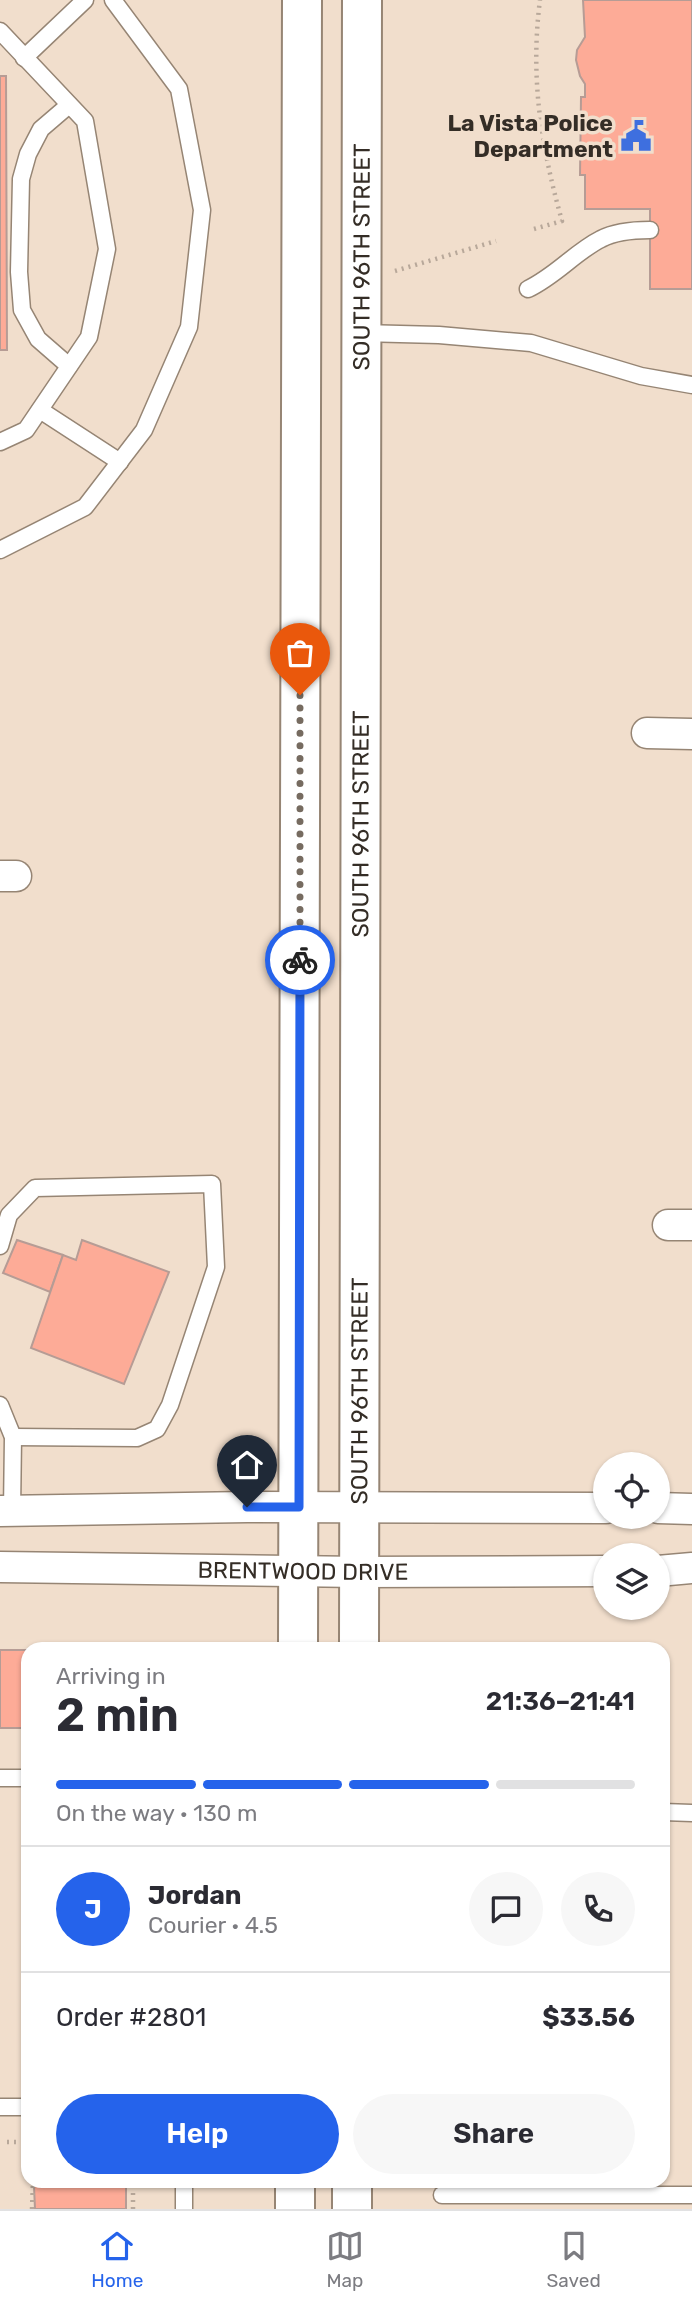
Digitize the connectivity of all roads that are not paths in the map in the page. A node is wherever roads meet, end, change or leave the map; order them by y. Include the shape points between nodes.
1 (85, 0) edge
2 (113, 0) edge
3 (302, 0) edge
4 (362, 0) edge
5 (0, 32) edge
6 (24, 58) junction
7 (69, 105) junction
8 (650, 230) dead end
9 (528, 289) dead end
10 (361, 333) junction
11 (69, 366) junction
12 (692, 384) edge
13 (40, 410) junction
14 (0, 442) edge
15 (121, 462) junction
16 (0, 550) edge
17 (647, 733) dead end
18 (692, 734) edge
19 (0, 1246) edge
20 (0, 1405) edge
21 (13, 1437) junction
22 (358, 1506) junction
23 (299, 1507) junction
24 (593, 1508) edge
25 (670, 1508) edge
26 (692, 1509) edge
27 (6, 1511) edge
28 (0, 1567) edge
29 (692, 1568) edge
30 (670, 1570) edge
31 (299, 1571) junction
32 (593, 1571) edge
33 (360, 1572) junction
34 (298, 1642) edge
35 (359, 1642) edge
36 (0, 1778) edge
37 (21, 1778) edge
38 (670, 1812) edge
39 (692, 1812) edge
40 (0, 2107) edge
41 (21, 2107) edge
42 (184, 2188) edge
43 (295, 2188) edge
44 (352, 2188) edge
45 (442, 2195) dead end
46 (692, 2195) edge
47 (184, 2209) edge
48 (295, 2209) edge
49 (352, 2209) edge

1 - 6 lane
2 - 15 lane via 179,89 202,210 189,327 144,430
3 - 23 main road
4 - 10 main road, SOUTH 96TH STREET
5 - 6 lane
6 - 7 lane
7 - 11 lane via 85,121 107,249 89,337
7 - 11 lane via 41,129 24,166 19,272 22,310 38,338
8 - 9 lane via 602,238
10 - 12 lane via 531,343 641,376
10 - 22 main road, SOUTH 96TH STREET
11 - 13 lane
13 - 14 lane via 26,430
13 - 15 lane
15 - 16 lane via 85,508
17 - 18 street
19 - 21 lane via 9,1215 35,1188 212,1184 216,1267 170,1405 157,1429 137,1438
20 - 21 lane
21 - 27 lane
22 - 23 street
22 - 24 street
22 - 33 main road, SOUTH 96TH STREET
23 - 27 street
23 - 31 main road
25 - 26 street
28 - 31 street, BRENTWOOD DRIVE
29 - 30 street
31 - 33 street, BRENTWOOD DRIVE
31 - 34 main road
32 - 33 street, BRENTWOOD DRIVE
33 - 35 main road, SOUTH 96TH STREET
36 - 37 lane
38 - 39 lane
40 - 41 lane
42 - 47 lane
43 - 48 main road
44 - 49 main road
45 - 46 lane

